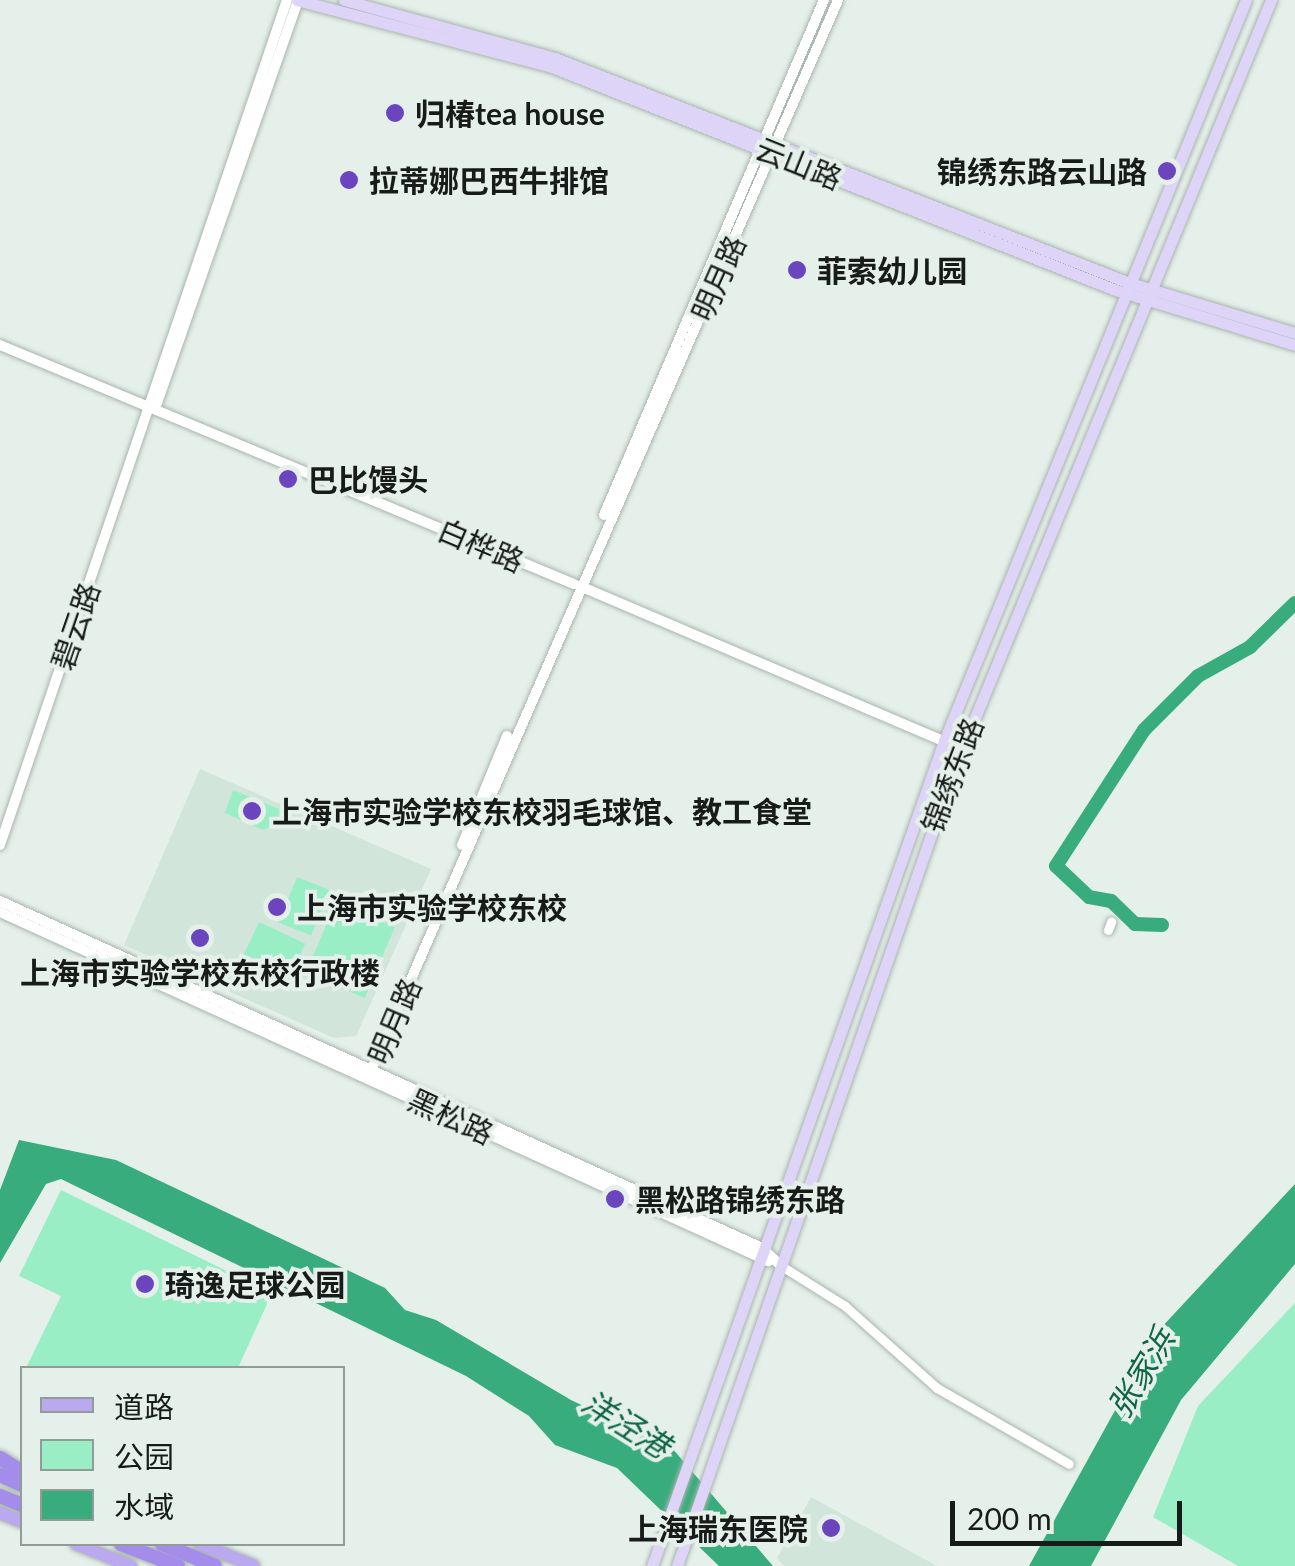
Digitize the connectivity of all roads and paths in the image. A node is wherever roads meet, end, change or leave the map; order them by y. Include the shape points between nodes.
1 (287, 0) edge
2 (298, 0) edge
3 (344, 0) edge
4 (824, 0) edge
5 (838, 0) edge
6 (1246, 0) edge
7 (1271, 0) edge
8 (768, 145) junction
9 (1125, 288) junction
10 (1148, 296) junction
11 (1295, 333) edge
12 (0, 344) edge
13 (1295, 346) edge
14 (150, 407) junction
15 (577, 585) junction
16 (944, 741) junction
17 (962, 749) junction
18 (0, 845) edge
19 (0, 902) edge
20 (0, 912) edge
21 (371, 1071) junction
22 (760, 1253) junction
23 (786, 1268) junction
24 (1070, 1464) dead end
25 (81, 1546) edge
26 (126, 1546) edge
27 (167, 1546) edge
28 (205, 1546) edge
29 (132, 1566) edge
30 (178, 1566) edge
31 (215, 1566) edge
32 (254, 1566) edge
33 (652, 1566) edge
34 (677, 1566) edge

1 - 14 street, 碧云路
2 - 8 main road, 云山路 via 552,66
2 - 14 street, 碧云路
3 - 8 main road, 云山路 via 555,58
4 - 8 street, 明月路
5 - 8 street, 明月路
6 - 9 main road, 锦绣东路
7 - 10 main road, 锦绣东路
8 - 9 main road, 云山路
8 - 15 street, 明月路
9 - 10 main road, 云山路
9 - 16 main road, 锦绣东路
10 - 11 main road, 云山路
10 - 13 main road, 云山路
10 - 17 main road, 锦绣东路
12 - 14 street, 白桦路
14 - 15 street, 白桦路
14 - 18 street, 碧云路
15 - 16 street, 白桦路
15 - 21 street, 明月路
16 - 17 street, 白桦路
16 - 22 main road, 锦绣东路
17 - 23 main road, 锦绣东路
19 - 21 street
20 - 21 street
21 - 22 street
22 - 23 street
22 - 33 main road, 锦绣东路
23 - 24 street via 845,1306 937,1388
23 - 34 main road, 锦绣东路
25 - 29 main road
26 - 30 highway
27 - 31 highway
28 - 32 main road

